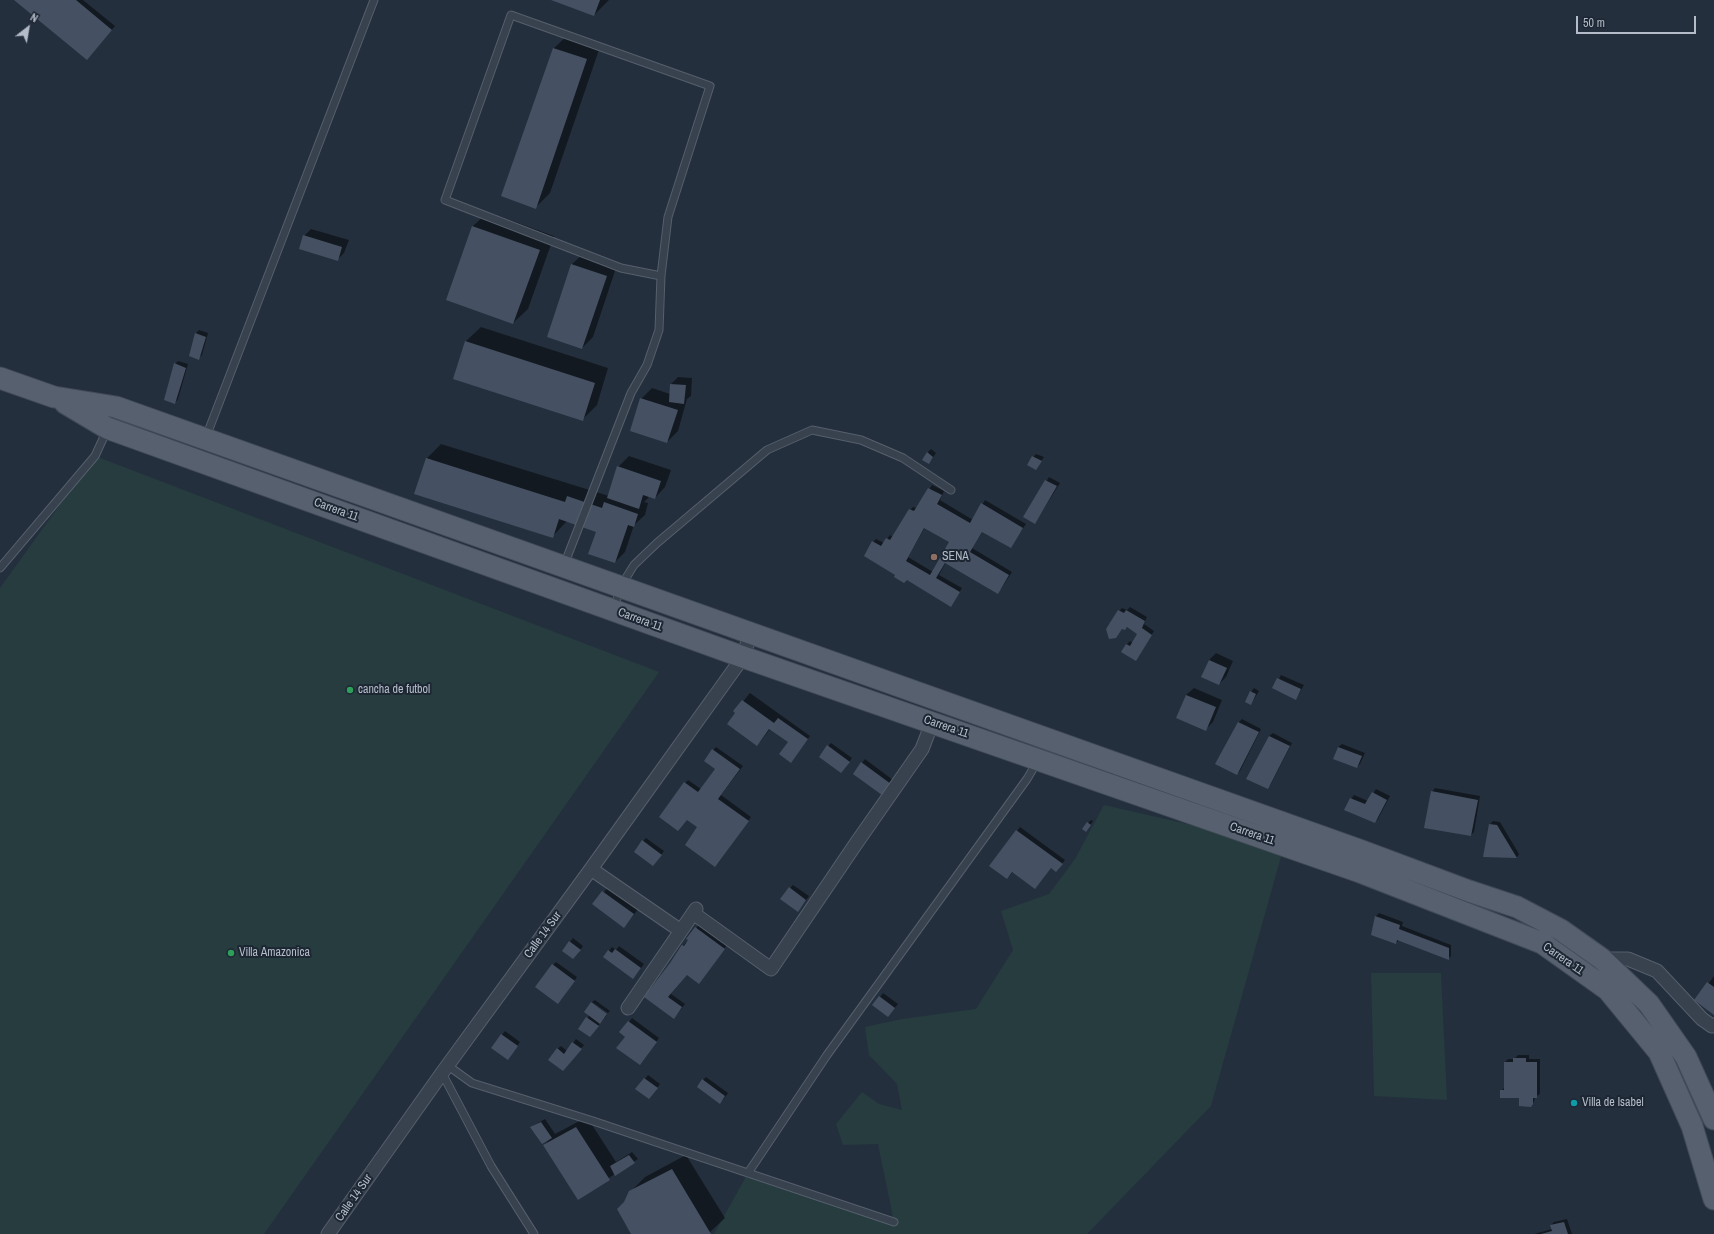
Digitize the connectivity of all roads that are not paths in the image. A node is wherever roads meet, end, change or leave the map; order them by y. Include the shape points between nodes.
1 (374, 0) edge
2 (661, 276) junction
3 (0, 378) edge
4 (112, 417) junction
5 (205, 439) junction
6 (951, 490) dead end
7 (564, 566) junction
8 (0, 568) edge
9 (621, 586) junction
10 (613, 610) junction
11 (751, 632) junction
12 (743, 657) junction
13 (932, 723) junction
14 (1038, 760) junction
15 (591, 869) junction
16 (681, 930) junction
17 (1602, 959) junction
18 (628, 1008) dead end
19 (1713, 1025) edge
20 (445, 1069) junction
21 (1714, 1119) edge
22 (748, 1173) junction
23 (1714, 1199) edge
24 (894, 1222) dead end
25 (328, 1234) edge
26 (534, 1234) edge

1 - 5 lane
2 - 2 lane via 668,217 710,86 511,15 445,200 621,268
2 - 7 lane via 660,330 647,365 631,393
3 - 4 main road, Carrera 11
4 - 5 main road, Carrera 11
4 - 8 lane via 96,456
4 - 10 main road, Carrera 11
5 - 7 main road, Carrera 11
6 - 9 lane via 903,458 861,440 812,430 767,450 657,543 634,565
7 - 9 main road, Carrera 11
9 - 10 lane
9 - 11 main road, Carrera 11
10 - 12 main road, Carrera 11
11 - 12 street, Calle 14 Sur
11 - 17 main road, Carrera 11 via 1517,907 1561,930
12 - 13 main road, Carrera 11
12 - 15 street, Calle 14 Sur
13 - 14 main road, Carrera 11
13 - 16 street via 922,749 771,969 694,911
14 - 22 lane via 1023,785 827,1056
14 - 23 main road, Carrera 11 via 1360,872 1542,943 1608,990 1659,1052 1692,1126
15 - 16 street
15 - 20 street, Calle 14 Sur
16 - 18 street
17 - 19 street via 1628,959 1657,971 1702,1019
17 - 21 main road, Carrera 11 via 1649,1004 1686,1057
20 - 22 lane via 472,1083
20 - 25 street, Calle 14 Sur
20 - 26 lane via 491,1166
22 - 24 lane

